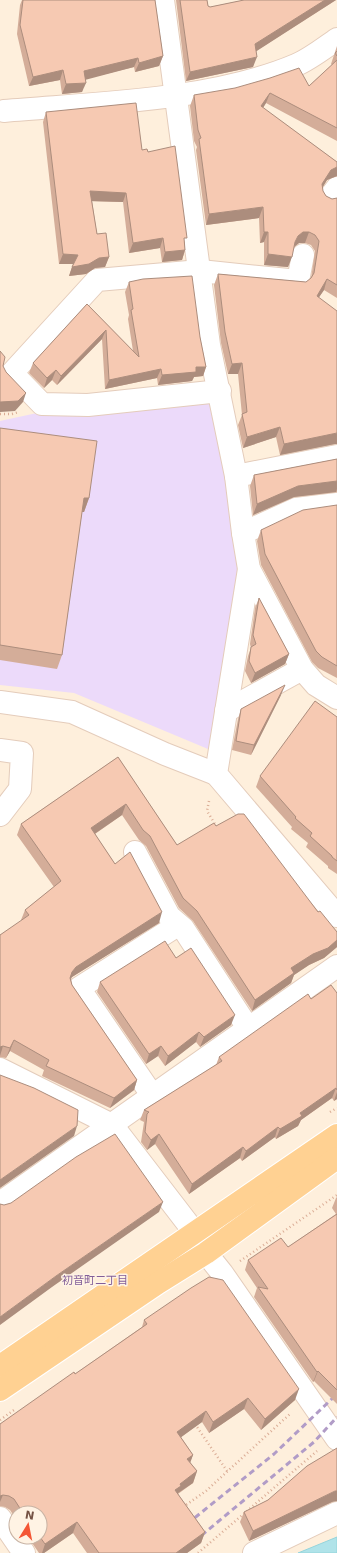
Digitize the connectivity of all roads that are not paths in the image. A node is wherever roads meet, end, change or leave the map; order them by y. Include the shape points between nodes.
1 (163, 0) edge
2 (337, 39) edge
3 (176, 95) junction
4 (4, 111) dead end
5 (303, 255) dead end
6 (200, 271) junction
7 (220, 391) junction
8 (337, 456) edge
9 (236, 476) junction
10 (337, 504) edge
11 (243, 533) junction
12 (249, 569) junction
13 (302, 669) junction
14 (337, 698) edge
15 (0, 702) edge
16 (226, 711) junction
17 (0, 750) edge
18 (216, 774) junction
19 (0, 815) edge
20 (135, 852) dead end
21 (337, 916) edge
22 (178, 925) junction
23 (337, 966) edge
24 (248, 1028) junction
25 (0, 1069) edge
26 (152, 1095) junction
27 (111, 1124) junction
28 (337, 1135) edge
29 (337, 1158) edge
30 (0, 1203) edge
31 (195, 1233) junction
32 (206, 1253) junction
33 (0, 1366) edge
34 (0, 1390) edge
35 (336, 1438) edge
36 (337, 1513) edge
37 (0, 1518) edge
38 (24, 1553) edge
39 (254, 1553) edge

1 - 3 street
2 - 3 street via 297,64 284,69 236,84
3 - 4 street
3 - 6 street
5 - 6 street via 298,280
6 - 7 street via 209,345
6 - 7 street via 97,280 12,373 42,404 88,405
7 - 9 street
8 - 9 street
9 - 11 street
10 - 11 street via 296,509
11 - 12 street
12 - 13 street
12 - 16 street
13 - 14 street via 316,685
13 - 16 street
15 - 18 street via 72,712
16 - 18 street
17 - 19 street via 22,753 20,789
18 - 21 street
20 - 22 street via 169,916
22 - 24 street via 183,928
22 - 26 street via 79,988
23 - 24 street
24 - 26 street
25 - 27 street
26 - 27 street
27 - 30 street
27 - 31 street
28 - 31 main road
29 - 32 main road
31 - 32 street
31 - 33 main road
32 - 34 main road
32 - 35 street
36 - 39 street
37 - 38 street

